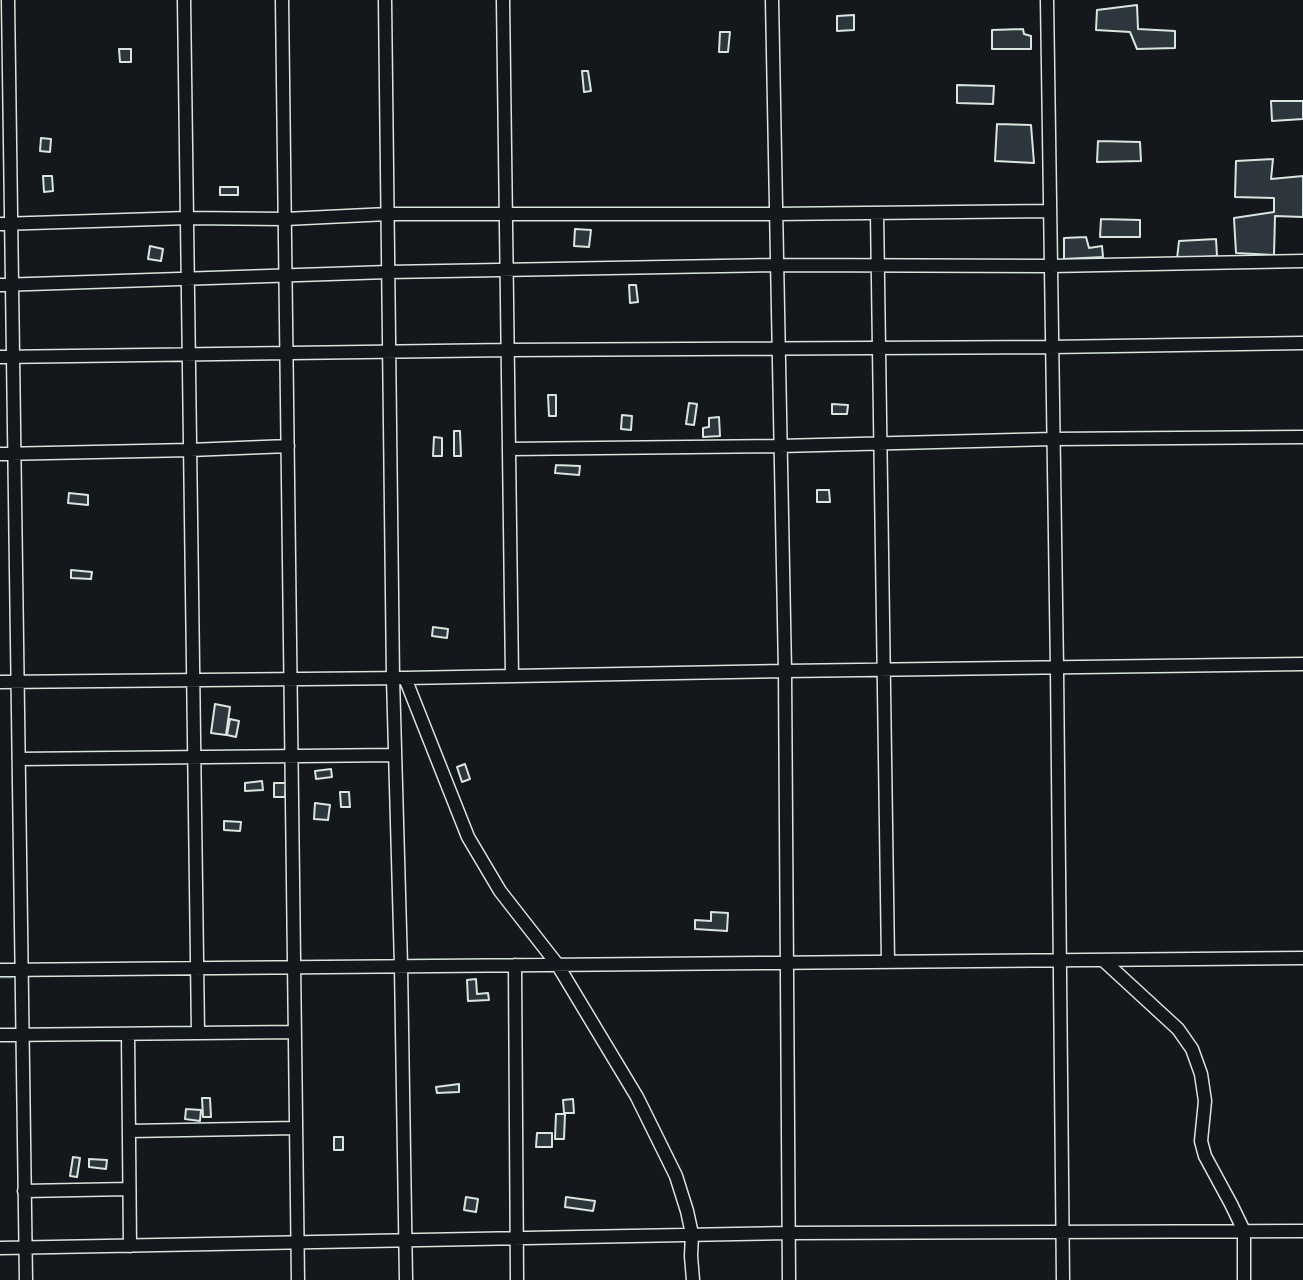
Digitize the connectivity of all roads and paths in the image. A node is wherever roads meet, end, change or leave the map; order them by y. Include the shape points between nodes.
1 (0, 0) edge
2 (8, 0) edge
3 (19, 0) edge
4 (184, 0) edge
5 (282, 0) edge
6 (385, 0) edge
7 (503, 0) edge
8 (772, 0) edge
9 (1047, 0) edge
10 (1050, 211) junction
11 (877, 213) junction
12 (388, 214) junction
13 (506, 214) junction
14 (775, 214) junction
15 (187, 218) junction
16 (285, 219) junction
17 (6, 224) edge
18 (1303, 261) edge
19 (776, 265) junction
20 (1051, 265) junction
21 (878, 266) junction
22 (507, 270) junction
23 (388, 272) junction
24 (285, 274) junction
25 (188, 279) junction
26 (6, 285) edge
27 (1303, 343) edge
28 (879, 347) junction
29 (1052, 347) junction
30 (778, 348) junction
31 (508, 350) junction
32 (389, 352) junction
33 (287, 353) junction
34 (189, 355) junction
35 (7, 357) edge
36 (1303, 437) edge
37 (1052, 439) junction
38 (881, 443) junction
39 (288, 446) junction
40 (780, 446) junction
41 (509, 449) junction
42 (190, 450) junction
43 (0, 454) edge
44 (15, 454) junction
45 (1303, 664) edge
46 (1057, 668) junction
47 (883, 670) junction
48 (785, 671) junction
49 (512, 676) junction
50 (399, 678) junction
51 (291, 679) junction
52 (193, 680) junction
53 (0, 682) edge
54 (18, 682) junction
55 (292, 755) junction
56 (395, 755) junction
57 (195, 756) junction
58 (19, 759) junction
59 (1303, 958) edge
60 (1103, 960) junction
61 (888, 961) junction
62 (1060, 961) junction
63 (787, 962) junction
64 (557, 964) junction
65 (515, 965) junction
66 (294, 966) junction
67 (401, 966) junction
68 (197, 968) junction
69 (0, 970) edge
70 (22, 970) junction
71 (295, 1032) junction
72 (128, 1034) junction
73 (198, 1034) junction
74 (0, 1035) edge
75 (22, 1035) junction
76 (296, 1128) junction
77 (129, 1131) junction
78 (129, 1189) junction
79 (24, 1191) junction
80 (1244, 1231) junction
81 (1303, 1231) edge
82 (1062, 1232) junction
83 (789, 1233) junction
84 (692, 1234) junction
85 (516, 1238) junction
86 (405, 1239) junction
87 (298, 1241) junction
88 (130, 1246) junction
89 (0, 1248) edge
90 (25, 1248) junction
91 (26, 1280) edge
92 (298, 1280) edge
93 (406, 1280) edge
94 (517, 1280) edge
95 (693, 1280) edge
96 (789, 1280) edge
97 (1063, 1280) edge
98 (1244, 1280) edge

1 - 2 street
2 - 3 street
2 - 17 street
4 - 15 street
5 - 16 street
6 - 12 street
7 - 13 street
8 - 14 street
9 - 10 street
10 - 11 street
10 - 20 street
11 - 14 street
11 - 21 street
12 - 13 street
12 - 16 street
12 - 23 street
13 - 14 street
13 - 22 street
14 - 19 street
15 - 16 street
15 - 17 street
15 - 25 street
16 - 24 street
17 - 26 street
18 - 20 street
19 - 21 street
19 - 22 street
19 - 30 street
20 - 21 street
20 - 29 street
21 - 28 street
22 - 23 street
22 - 31 street
23 - 24 street
23 - 32 street
24 - 25 street
24 - 33 street
25 - 26 street
25 - 34 street
26 - 35 street
27 - 29 street
28 - 29 street
28 - 30 street
28 - 38 street
29 - 37 street
30 - 31 street
30 - 40 street
31 - 32 street
31 - 41 street
32 - 33 street
32 - 50 street
33 - 34 street
33 - 39 street
34 - 35 street
34 - 42 street
35 - 44 street
36 - 37 street
37 - 38 street
37 - 46 street
38 - 40 street
38 - 47 street
39 - 42 street
39 - 51 street
40 - 41 street
40 - 48 street
41 - 49 street
42 - 44 street
42 - 52 street
43 - 44 street
44 - 54 street
45 - 46 street
46 - 47 street
46 - 62 street
47 - 48 street
47 - 61 street
48 - 49 street
48 - 63 street
49 - 50 street
50 - 51 street
50 - 56 street
50 - 64 street via 468,836 500,891
51 - 52 street
51 - 55 street
52 - 54 street
52 - 57 street
53 - 54 street
54 - 58 street
55 - 56 street
55 - 57 street
55 - 66 street
56 - 67 street
57 - 58 street
57 - 68 street
58 - 70 street
59 - 60 street
60 - 62 street
60 - 80 street via 1178,1029 1192,1049 1205,1101 1201,1141 1205,1156
61 - 62 street
61 - 63 street
62 - 82 street
63 - 64 street
63 - 83 street
64 - 65 street
64 - 84 street via 643,1108 676,1176
65 - 67 street
65 - 85 street
66 - 67 street
66 - 68 street
66 - 71 street
67 - 86 street
68 - 70 street
68 - 73 street
69 - 70 street
70 - 75 street
71 - 73 street
71 - 76 street
72 - 73 street
72 - 75 street
72 - 77 street
74 - 75 street
75 - 79 street
76 - 77 street
76 - 87 street
77 - 78 street
78 - 79 street
78 - 88 street
79 - 90 street
80 - 81 street
80 - 82 street
80 - 98 street
82 - 83 street
82 - 97 street
83 - 84 street
83 - 96 street
84 - 85 street
84 - 95 street
85 - 86 street
85 - 94 street
86 - 87 street
86 - 93 street
87 - 88 street
87 - 92 street
88 - 90 street
89 - 90 street
90 - 91 street

